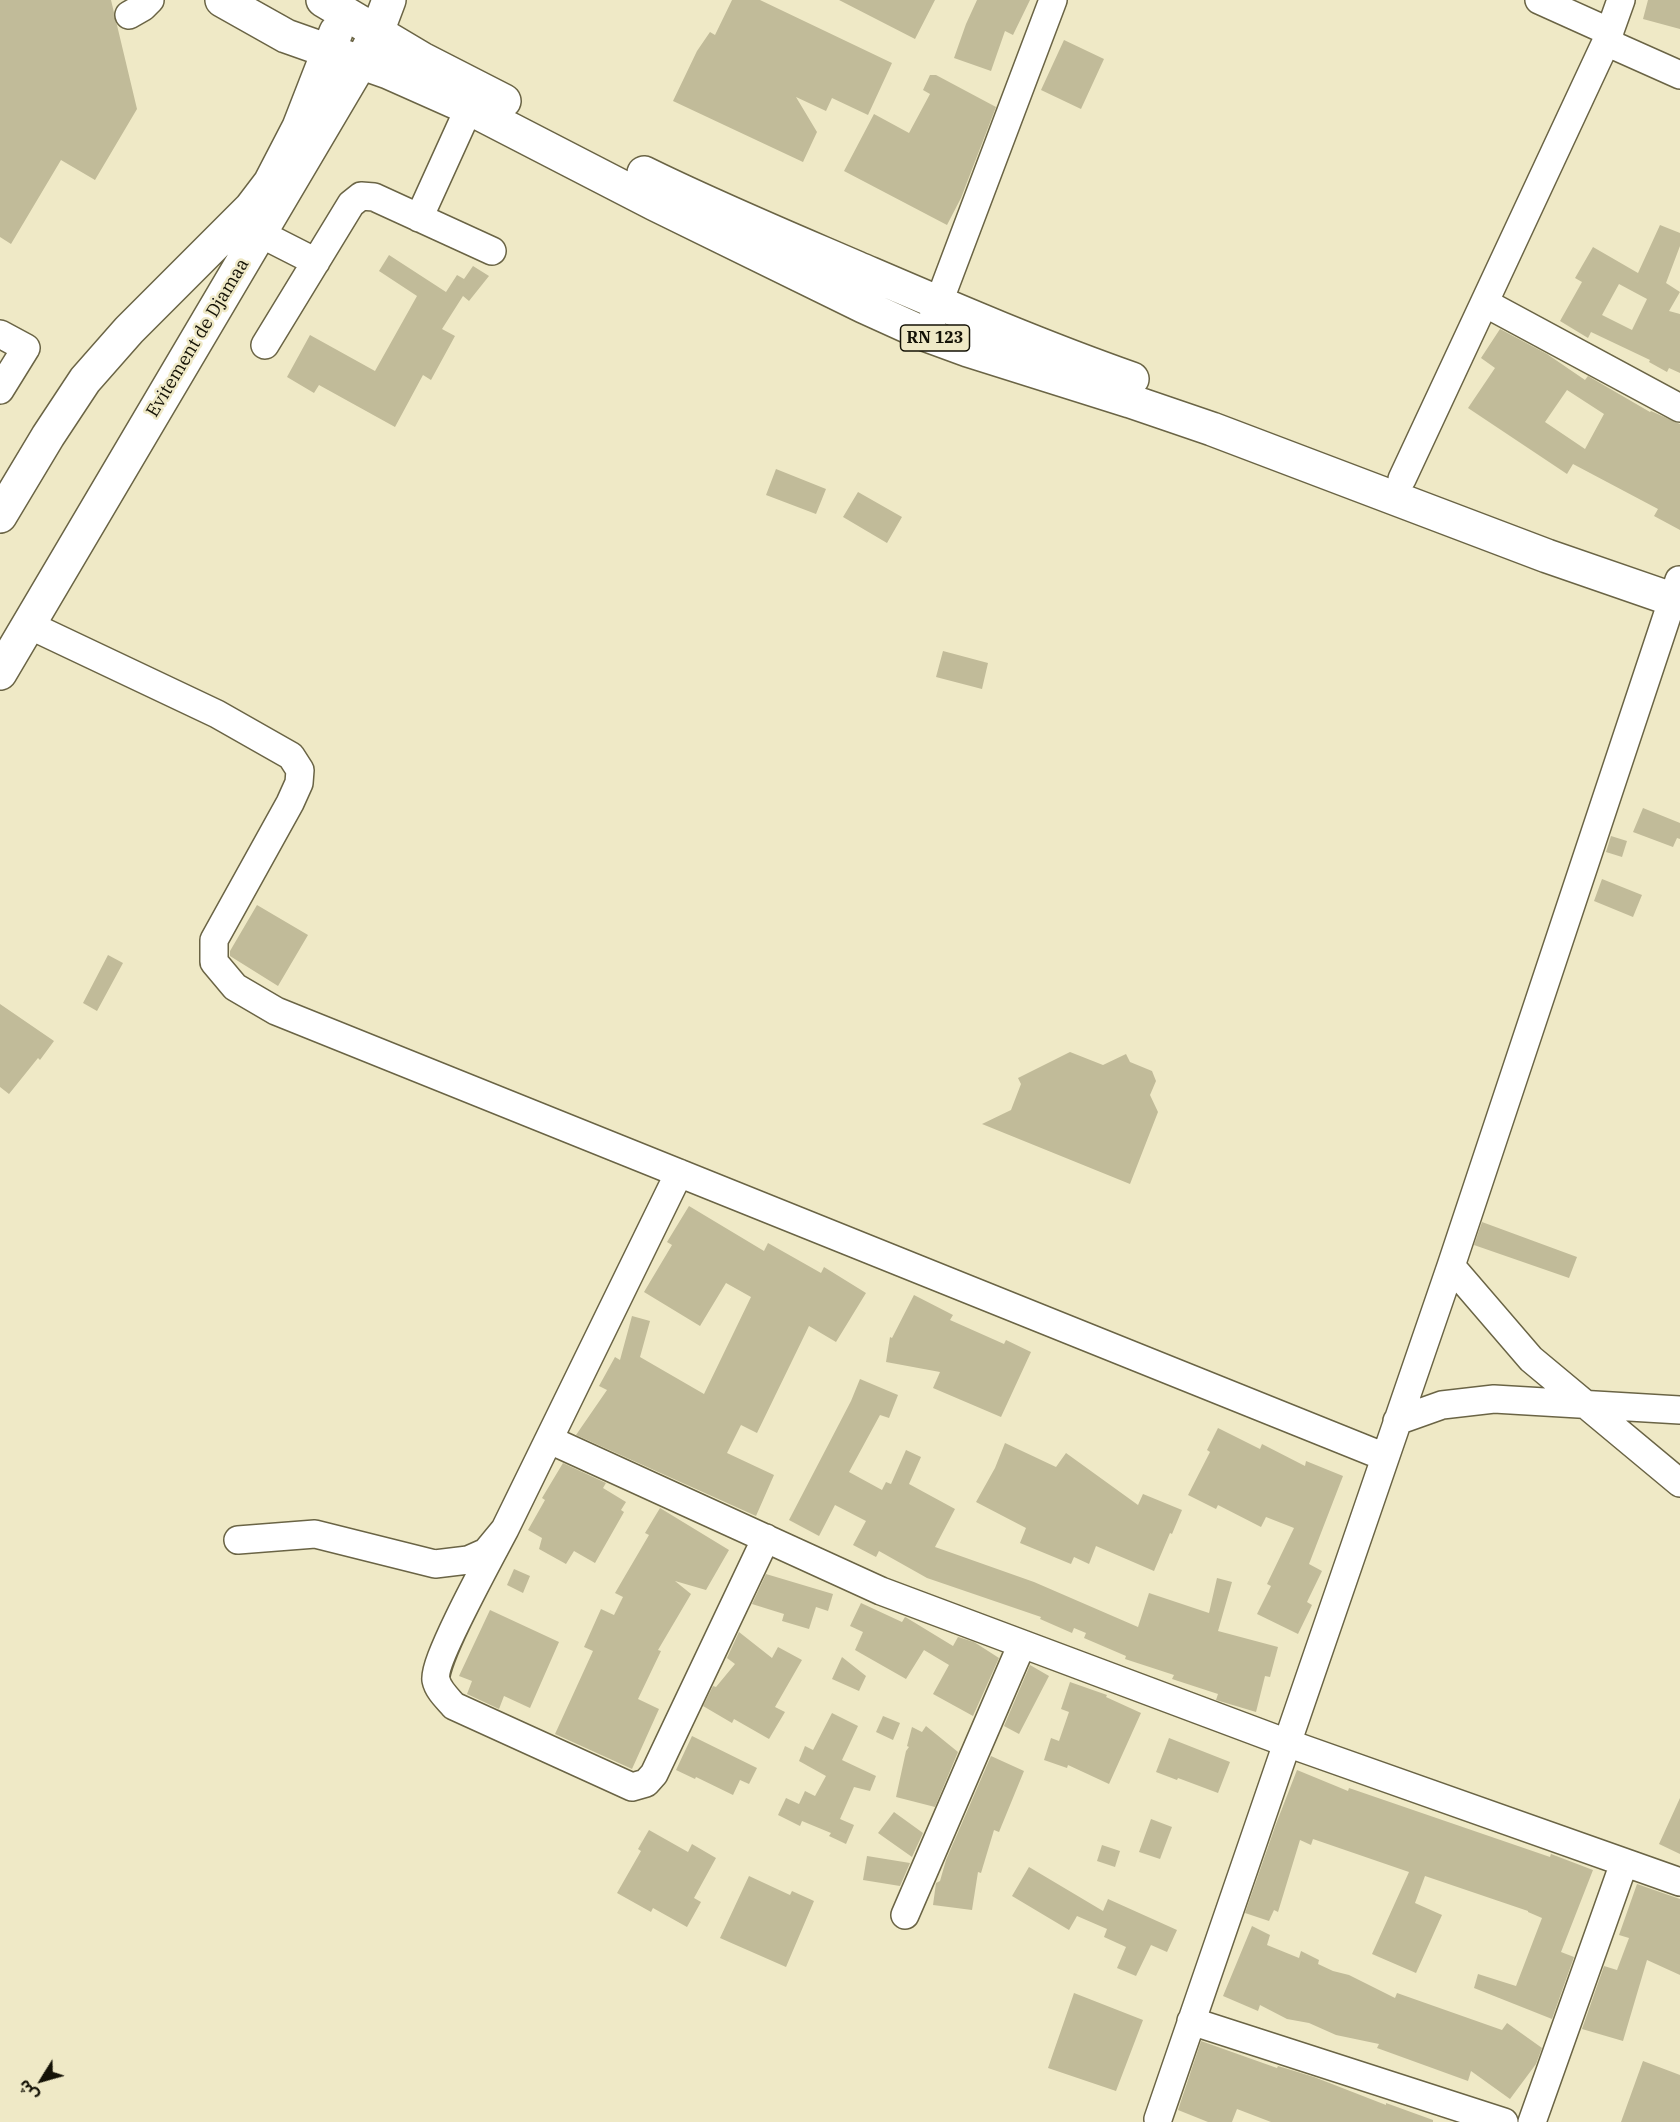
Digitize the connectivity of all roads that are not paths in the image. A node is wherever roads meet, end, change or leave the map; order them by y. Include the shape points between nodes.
1 (222, 0) edge
2 (389, 0) edge
3 (1053, 0) edge
4 (1539, 0) edge
5 (1621, 0) edge
6 (344, 5) edge
7 (377, 32) junction
8 (1608, 37) junction
9 (328, 51) junction
10 (360, 62) junction
11 (1680, 75) edge
12 (469, 108) junction
13 (419, 218) junction
14 (261, 234) junction
15 (492, 251) dead end
16 (316, 262) junction
17 (1485, 303) junction
18 (938, 304) junction
19 (0, 334) edge
20 (927, 335) junction
21 (266, 345) dead end
22 (0, 390) edge
23 (1680, 408) edge
24 (1402, 479) junction
25 (0, 516) edge
26 (1678, 590) edge
27 (29, 625) junction
28 (0, 673) edge
29 (679, 1173) junction
30 (1451, 1266) junction
31 (1587, 1405) junction
32 (1680, 1410) edge
33 (1397, 1421) junction
34 (550, 1440) junction
35 (1385, 1457) junction
36 (1680, 1483) edge
37 (505, 1529) junction
38 (766, 1538) junction
39 (238, 1540) dead end
40 (1022, 1644) junction
41 (1287, 1743) junction
42 (1624, 1863) junction
43 (1680, 1882) edge
44 (904, 1915) dead end
45 (1191, 2021) junction
46 (1158, 2119) dead end
47 (1504, 2122) edge
48 (1533, 2122) edge

1 - 9 main road, RN 123 via 267,27
2 - 7 main road, Evitement de Djamaa
3 - 18 street
4 - 8 street
5 - 8 street
6 - 7 main road, RN 123
6 - 9 main road, Evitement de Djamaa
7 - 10 main road, Evitement de Djamaa
7 - 18 main road, RN 123 via 664,183
8 - 11 street
8 - 17 street
9 - 10 main road, RN 123
9 - 25 main road, Evitement de Djamaa via 299,127 270,183 85,381
10 - 12 main road, RN 123
10 - 14 main road, Evitement de Djamaa
12 - 13 street
12 - 20 main road, RN 123
13 - 15 street
13 - 16 street via 374,197 361,196 351,204
14 - 16 street
14 - 27 main road, Evitement de Djamaa
16 - 21 street
17 - 23 street
17 - 24 street
18 - 20 street
18 - 24 main road, RN 123
19 - 22 street via 26,348
20 - 26 main road, RN 123 via 1191,422 1547,556
24 - 26 main road, RN 123 via 1576,545
26 - 30 street
27 - 28 main road, Evitement de Djamaa
27 - 29 street via 217,714 291,756 300,770 290,803 214,940 214,962 235,987 276,1011
29 - 34 street
29 - 35 street
30 - 31 street via 1531,1359
30 - 33 street
31 - 32 street
31 - 33 street via 1494,1399 1442,1405
31 - 36 street
33 - 35 street
34 - 37 street
34 - 38 street
35 - 41 street
37 - 38 street via 441,1653 435,1678 441,1692 454,1706 632,1786 646,1783 654,1774
37 - 39 street via 486,1552 468,1560 435,1564 315,1534
38 - 40 street via 881,1591
40 - 41 street
40 - 44 street
41 - 42 street
41 - 45 street
42 - 43 street
42 - 48 street
45 - 46 street
45 - 47 street

